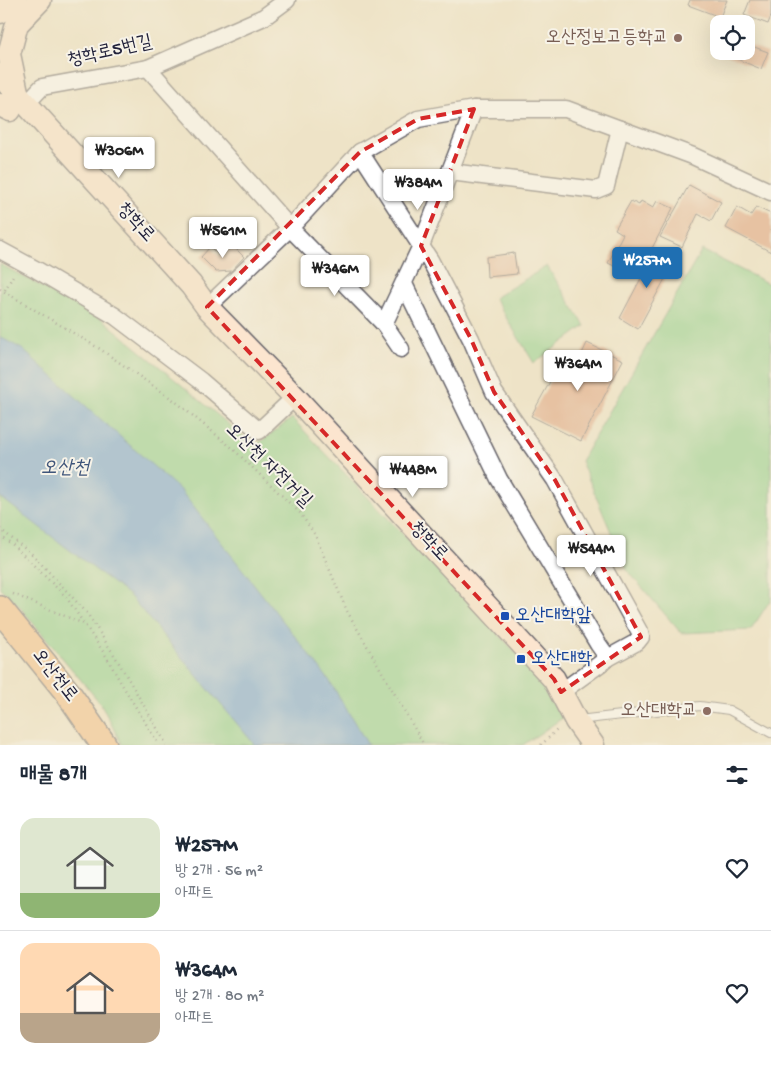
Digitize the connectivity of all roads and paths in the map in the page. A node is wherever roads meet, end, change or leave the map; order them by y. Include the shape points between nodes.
1 (16, 0) edge
2 (40, 0) edge
3 (287, 0) edge
4 (0, 12) edge
5 (148, 68) junction
6 (0, 75) edge
7 (11, 103) edge
8 (474, 109) junction
9 (620, 129) junction
10 (360, 152) junction
11 (450, 172) junction
12 (771, 192) edge
13 (290, 228) junction
14 (421, 246) junction
15 (0, 250) edge
16 (22, 262) junction
17 (404, 284) junction
18 (0, 289) edge
19 (4, 291) junction
20 (207, 307) junction
21 (384, 324) junction
22 (402, 349) dead end
23 (295, 397) junction
24 (0, 529) edge
25 (0, 536) edge
26 (3, 607) edge
27 (86, 624) junction
28 (608, 658) junction
29 (561, 692) junction
30 (576, 721) junction
31 (771, 733) edge
32 (104, 745) edge
33 (159, 745) edge
34 (167, 745) edge
35 (424, 745) edge
36 (540, 745) edge
37 (594, 745) edge

1 - 4 street
2 - 7 street via 17,24 9,54
3 - 5 street, 청학로5번길 via 264,17
5 - 7 street, 청학로5번길 via 42,87
5 - 13 street
6 - 7 street, 청학로
7 - 20 street, 청학로 via 180,292
8 - 9 street via 566,109
8 - 10 street via 418,119
8 - 11 street
9 - 11 street via 606,186 596,190
9 - 12 street via 693,156
10 - 13 street
10 - 14 street
11 - 14 street
13 - 20 street
13 - 21 street
14 - 17 street
14 - 28 street via 471,339 494,392 555,480 640,633 637,642
15 - 16 street
16 - 19 path
16 - 23 street via 115,316 201,381 259,431
17 - 21 street
17 - 28 street via 499,479
18 - 19 path, 오산천 자전거길
19 - 35 path, 오산천 자전거길 via 100,349 175,401 231,446 300,513 315,535 346,611
20 - 23 street, 청학로
21 - 22 street
23 - 29 street, 청학로 via 554,679
24 - 34 path via 33,555 87,613
25 - 27 path via 66,597
26 - 27 path via 21,598
26 - 32 main road, 오산천로
27 - 33 path
28 - 29 street
29 - 30 street, 청학로
30 - 31 lane via 700,706 729,710
30 - 36 path via 558,729
30 - 37 street, 청학로

